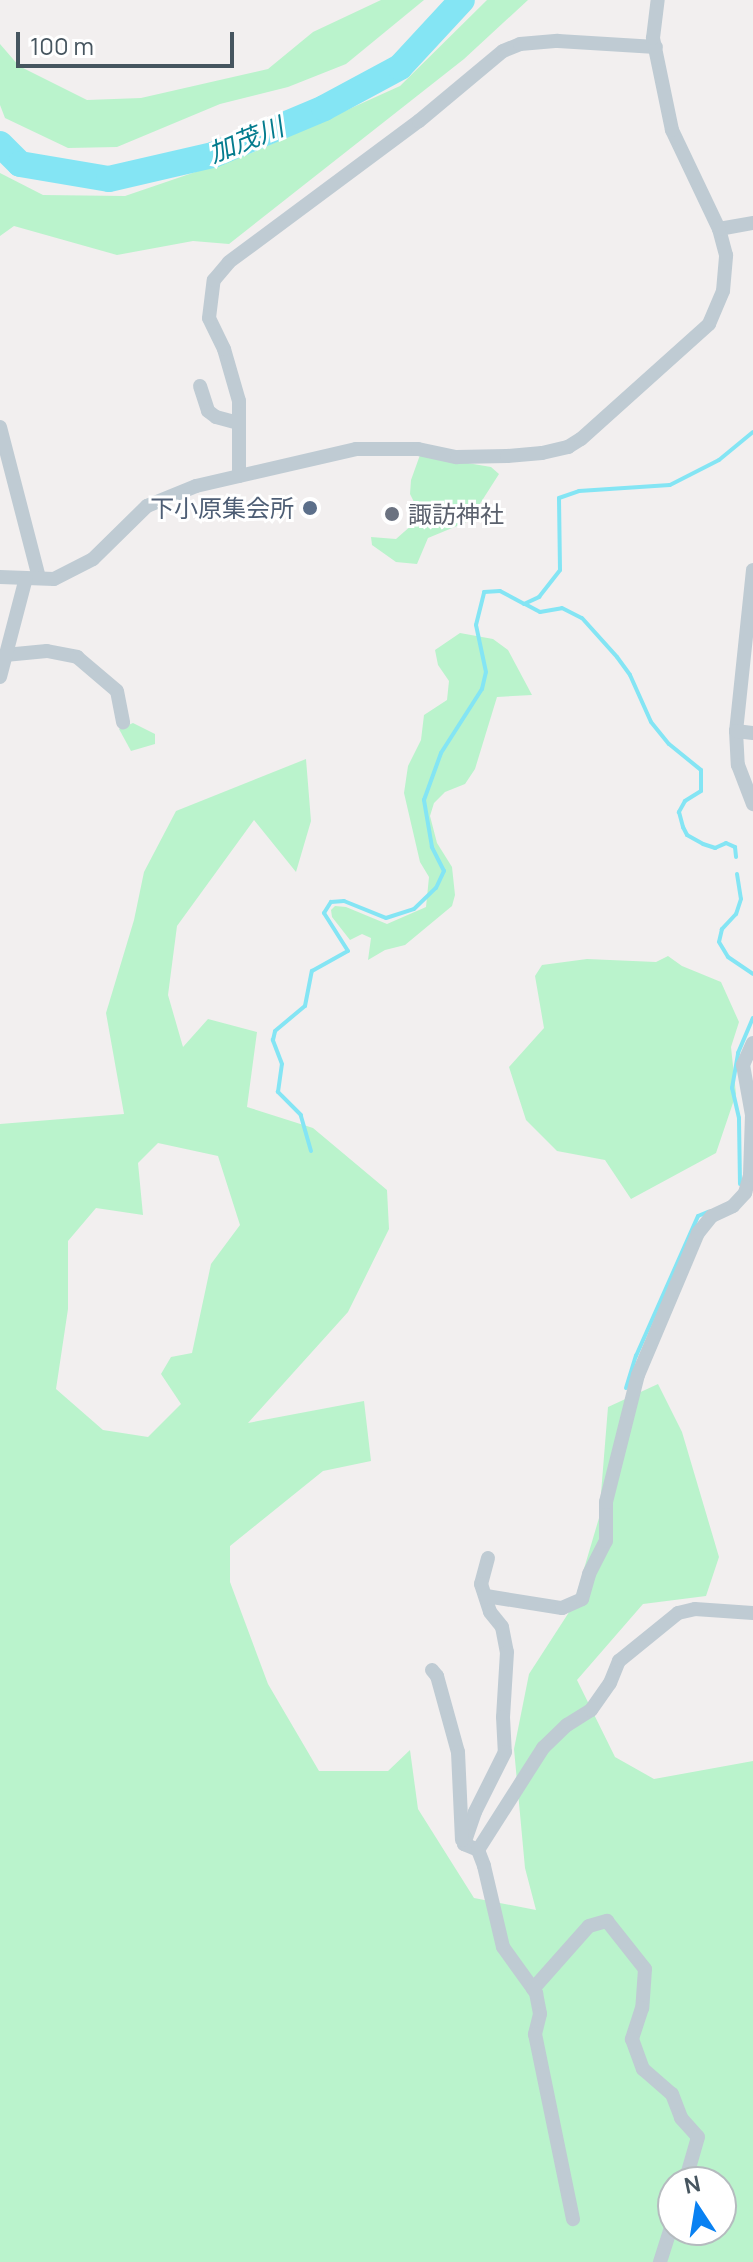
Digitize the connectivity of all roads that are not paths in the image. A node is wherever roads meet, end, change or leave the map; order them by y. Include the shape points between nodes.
1 (658, 0) edge
2 (656, 47) junction
3 (753, 223) edge
4 (719, 229) junction
5 (200, 386) dead end
6 (239, 423) junction
7 (0, 427) edge
8 (239, 476) junction
9 (753, 570) edge
10 (0, 577) edge
11 (32, 578) junction
12 (5, 655) junction
13 (0, 677) edge
14 (123, 722) dead end
15 (736, 731) junction
16 (753, 733) edge
17 (753, 804) edge
18 (753, 1043) edge
19 (488, 1558) dead end
20 (486, 1596) junction
21 (753, 1613) edge
22 (432, 1670) dead end
23 (471, 1847) junction
24 (533, 1989) junction
25 (690, 2166) edge
26 (573, 2219) dead end

1 - 2 street
2 - 4 street via 672,130
2 - 6 street via 558,41 503,51 419,121 229,262 214,280 209,318 239,401
3 - 4 street
4 - 8 street via 725,274 709,324 568,447 457,457 418,449 356,449
5 - 6 street via 208,411
6 - 8 street
7 - 11 street
8 - 11 street via 147,506 93,559 54,579
9 - 15 street
10 - 11 street
11 - 12 street
12 - 13 street
12 - 14 street via 47,651 77,657 117,691
15 - 16 street
15 - 17 street via 738,765
18 - 20 street via 743,1065 752,1115 745,1193 698,1233 638,1375 606,1502 606,1541 582,1599 562,1608
19 - 20 street via 481,1584
20 - 23 street via 502,1627 507,1652 505,1752 475,1812
21 - 23 street via 678,1613 619,1661 591,1710 543,1748
22 - 23 street via 458,1752 461,1837
23 - 24 street via 503,1947
24 - 25 street via 589,1926 607,1921 645,1969 642,2008 632,2039 643,2069 672,2094 681,2118 698,2137
24 - 26 street via 540,2014 535,2034

